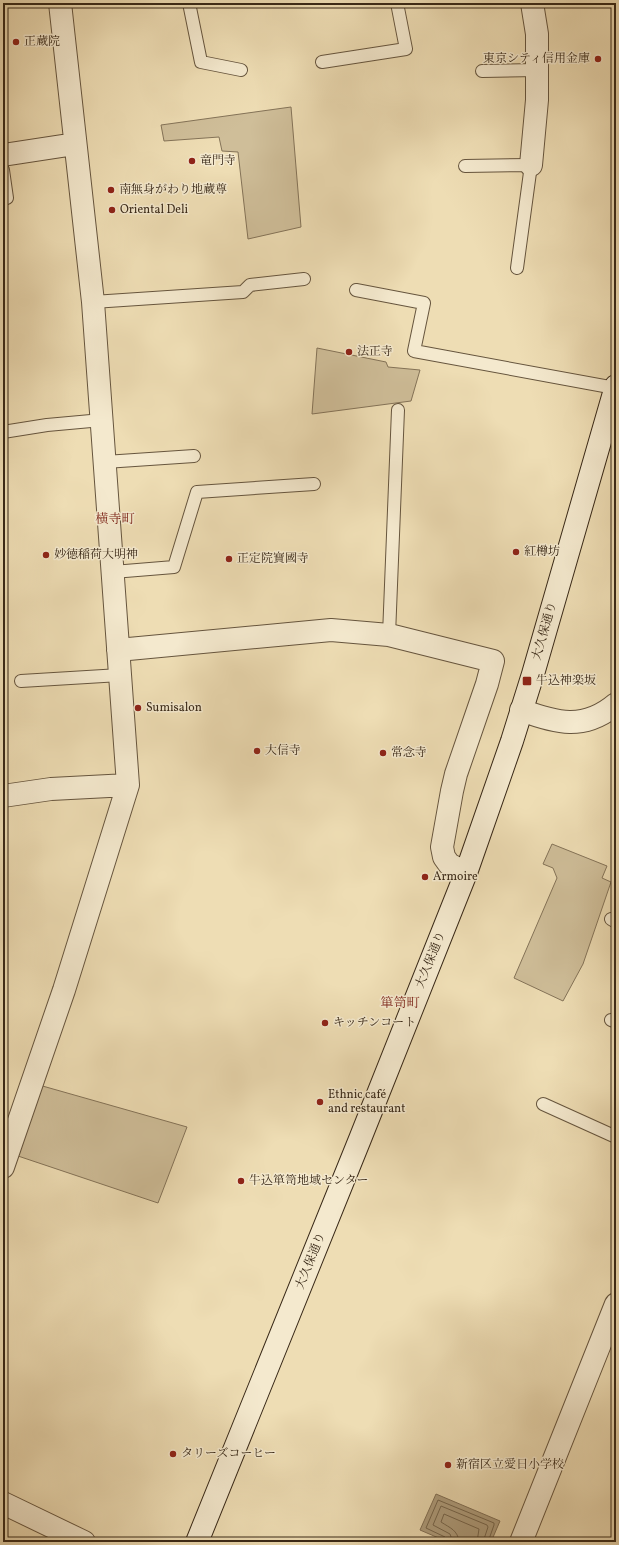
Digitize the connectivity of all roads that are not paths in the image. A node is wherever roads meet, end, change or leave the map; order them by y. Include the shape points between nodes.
1 (60, 3) edge
2 (189, 3) edge
3 (397, 3) edge
4 (532, 3) edge
5 (322, 62) dead end
6 (241, 70) dead end
7 (537, 70) junction
8 (482, 71) dead end
9 (75, 144) junction
10 (3, 155) edge
11 (531, 165) junction
12 (465, 166) dead end
13 (3, 170) edge
14 (7, 198) dead end
15 (517, 268) dead end
16 (304, 279) dead end
17 (356, 290) dead end
18 (93, 302) junction
19 (616, 387) edge
20 (398, 410) dead end
21 (102, 420) junction
22 (3, 432) edge
23 (194, 456) dead end
24 (105, 462) junction
25 (314, 484) dead end
26 (113, 572) junction
27 (389, 634) junction
28 (118, 650) junction
29 (120, 675) junction
30 (21, 681) dead end
31 (616, 704) edge
32 (521, 710) junction
33 (128, 784) junction
34 (3, 796) edge
35 (466, 873) junction
36 (543, 1104) dead end
37 (616, 1137) edge
38 (3, 1164) edge
39 (616, 1304) edge
40 (3, 1503) edge
41 (84, 1542) edge
42 (197, 1542) edge
43 (521, 1542) edge

1 - 9 street
2 - 6 lane via 201,62
3 - 5 lane via 406,49
4 - 7 street via 537,34
7 - 8 lane
7 - 11 street
9 - 10 street
9 - 18 street
11 - 12 lane
11 - 15 lane
13 - 14 lane
16 - 18 lane via 250,285 243,292
17 - 19 lane via 424,303 414,351
18 - 21 street
19 - 32 street, 大久保通り
20 - 27 lane
21 - 22 lane
21 - 24 street
23 - 24 lane
24 - 26 street
25 - 26 lane via 197,492 174,568
26 - 28 street
27 - 28 street via 331,630
27 - 35 street via 493,661 456,774 442,847 449,864
28 - 29 street
29 - 30 lane
29 - 33 street
31 - 32 street via 594,718 574,722 548,720
32 - 35 street, 大久保通り
33 - 34 street via 51,789
33 - 38 street via 64,990
35 - 42 street, 大久保通り
36 - 37 lane
39 - 43 street
40 - 41 street

